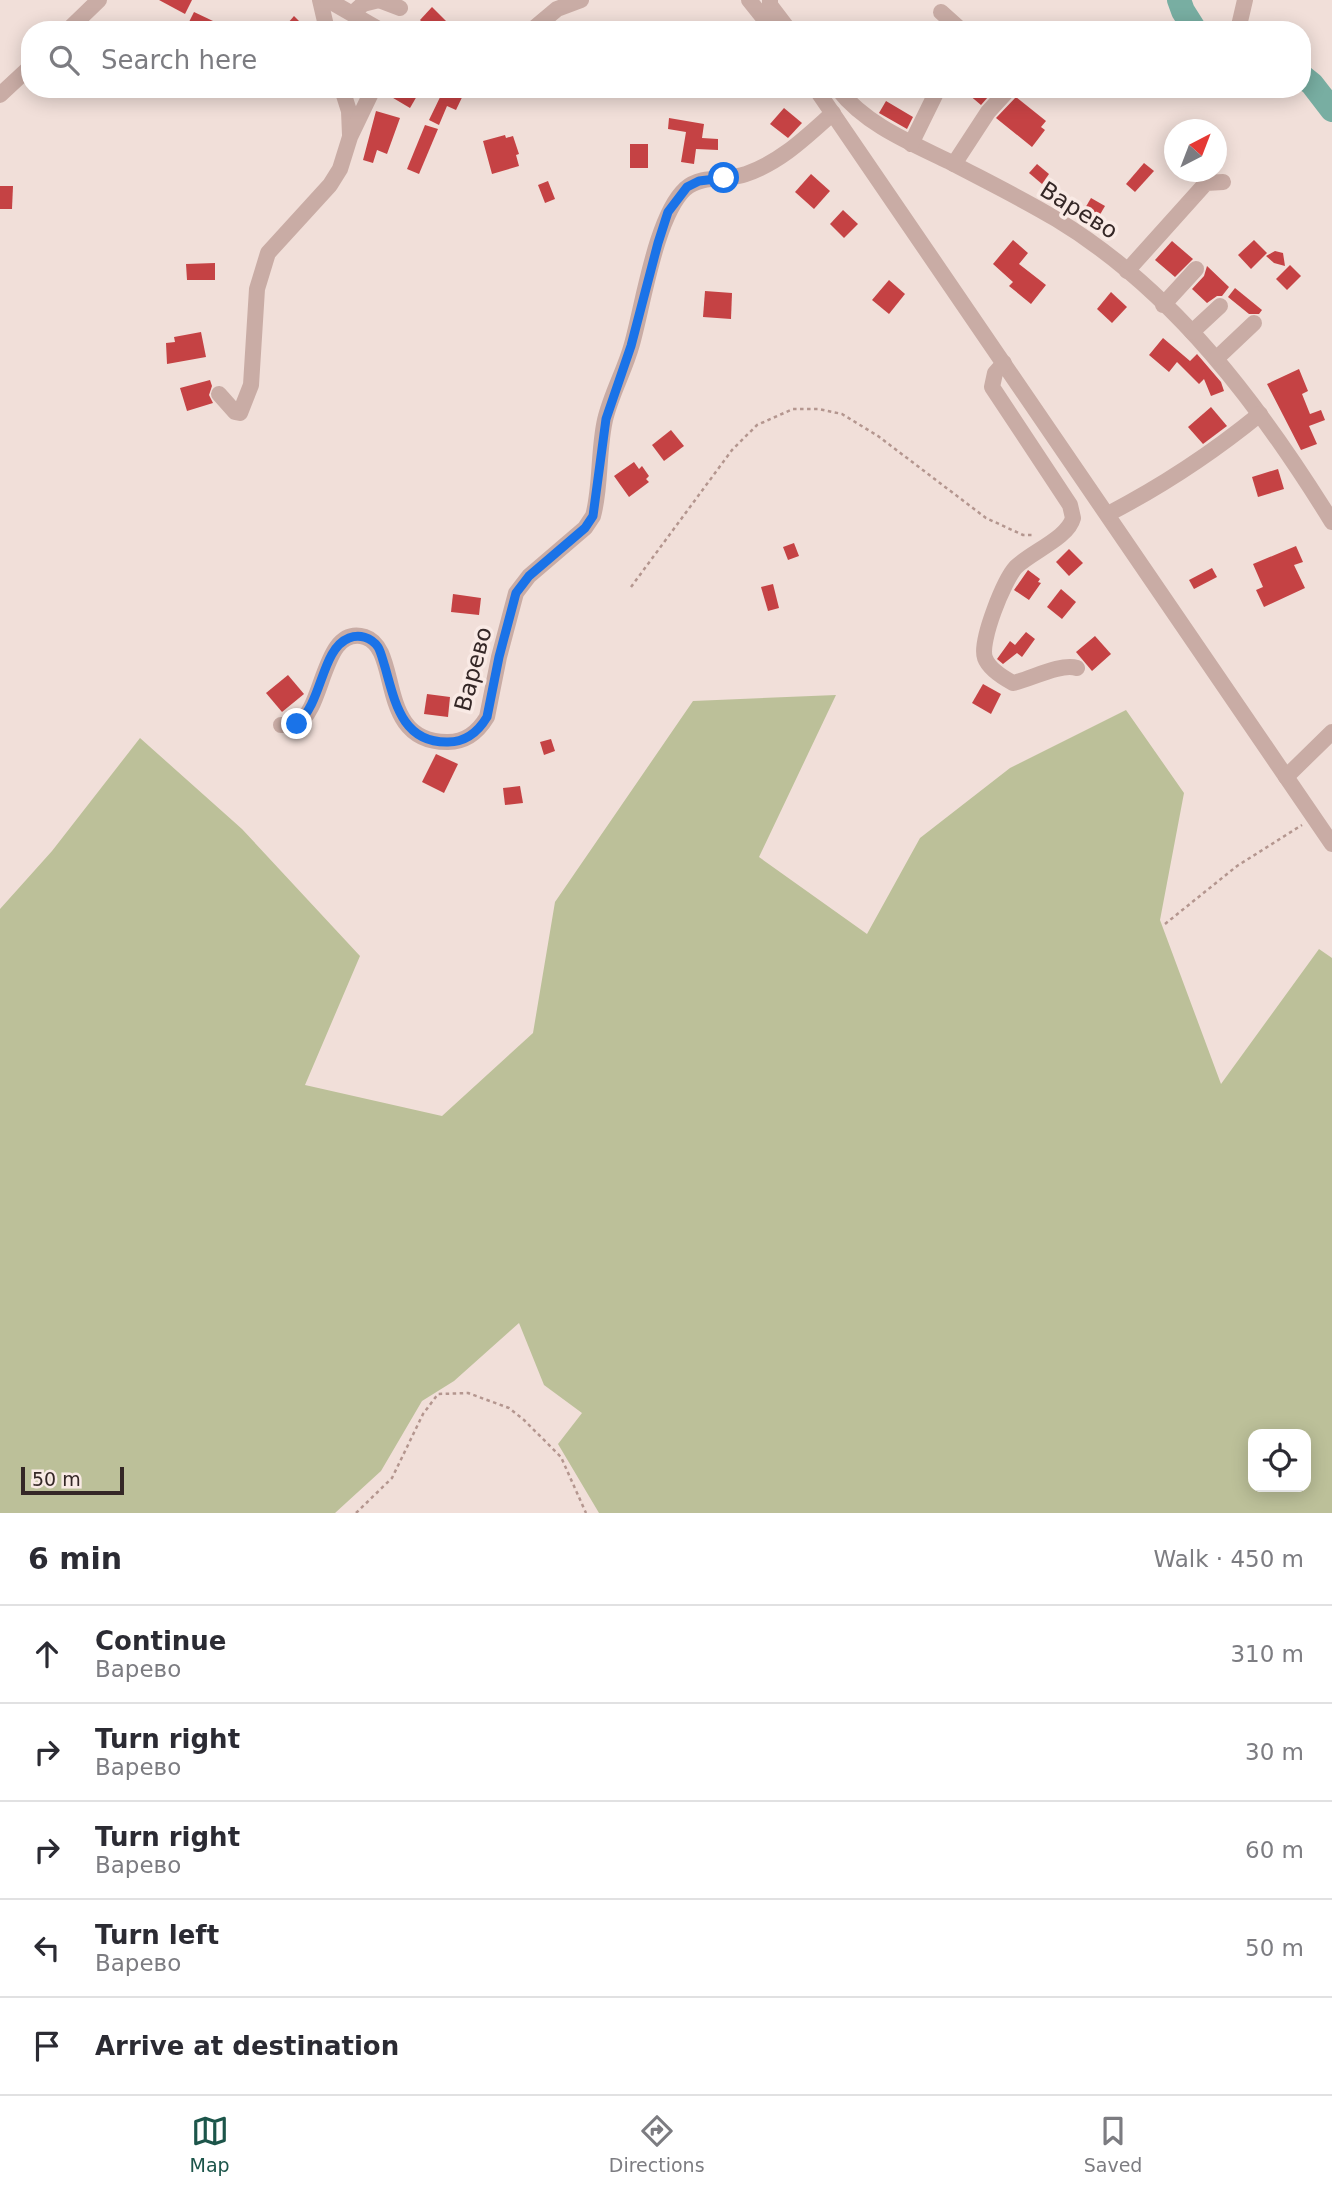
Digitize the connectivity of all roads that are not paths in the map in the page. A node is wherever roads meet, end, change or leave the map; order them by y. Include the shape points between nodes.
1 (99, 0) edge
2 (320, 0) edge
3 (328, 0) edge
4 (379, 0) edge
5 (581, 0) edge
6 (750, 0) edge
7 (770, 0) edge
8 (1245, 0) edge
9 (400, 8) dead end
10 (941, 12) dead end
11 (353, 13) junction
12 (77, 21) edge
13 (325, 21) edge
14 (366, 21) edge
15 (543, 21) edge
16 (766, 21) edge
17 (782, 21) edge
18 (951, 21) edge
19 (1240, 21) edge
20 (21, 75) edge
21 (0, 95) edge
22 (345, 98) edge
23 (369, 98) edge
24 (822, 98) edge
25 (844, 98) edge
26 (934, 98) edge
27 (1001, 98) edge
28 (833, 113) junction
29 (350, 137) junction
30 (911, 144) junction
31 (954, 164) junction
32 (1223, 182) dead end
33 (1196, 269) dead end
34 (1127, 271) junction
35 (1163, 305) junction
36 (1220, 306) dead end
37 (1254, 323) dead end
38 (1192, 332) junction
39 (1217, 358) junction
40 (1004, 363) junction
41 (219, 394) dead end
42 (1260, 414) junction
43 (1108, 514) junction
44 (1332, 522) edge
45 (1077, 668) dead end
46 (281, 725) dead end
47 (1332, 732) edge
48 (1286, 777) junction
49 (1332, 844) edge

1 - 12 street
2 - 13 street
3 - 11 street
4 - 9 street
4 - 11 street via 363,4
5 - 15 street via 557,9
6 - 16 street
7 - 17 street
8 - 19 street
10 - 18 street
11 - 14 street
20 - 21 street
22 - 29 street
23 - 29 street
24 - 28 street
25 - 30 street, Варево
26 - 30 street
27 - 31 street
28 - 40 street
28 - 46 street, Варево via 789,152 758,169 687,187 668,212 606,419 593,516 516,593 487,717 474,734 453,742 420,735 401,718 378,648 368,638 357,636 345,640 332,654 305,718 297,724
29 - 41 street via 330,185 268,253 257,289 251,385 240,413
30 - 31 street, Варево
31 - 34 street, Варево via 1056,219
32 - 34 street via 1206,183
33 - 35 street
34 - 35 street, Варево
35 - 38 street, Варево
36 - 38 street
37 - 39 street
38 - 39 street, Варево
39 - 42 street, Варево
40 - 43 street
40 - 45 street via 995,373 992,387 1072,509 1071,523 1009,577 995,609 984,656 1013,683 1052,670
42 - 43 street via 1190,468
42 - 44 street, Варево
43 - 48 street
47 - 48 street
48 - 49 street

